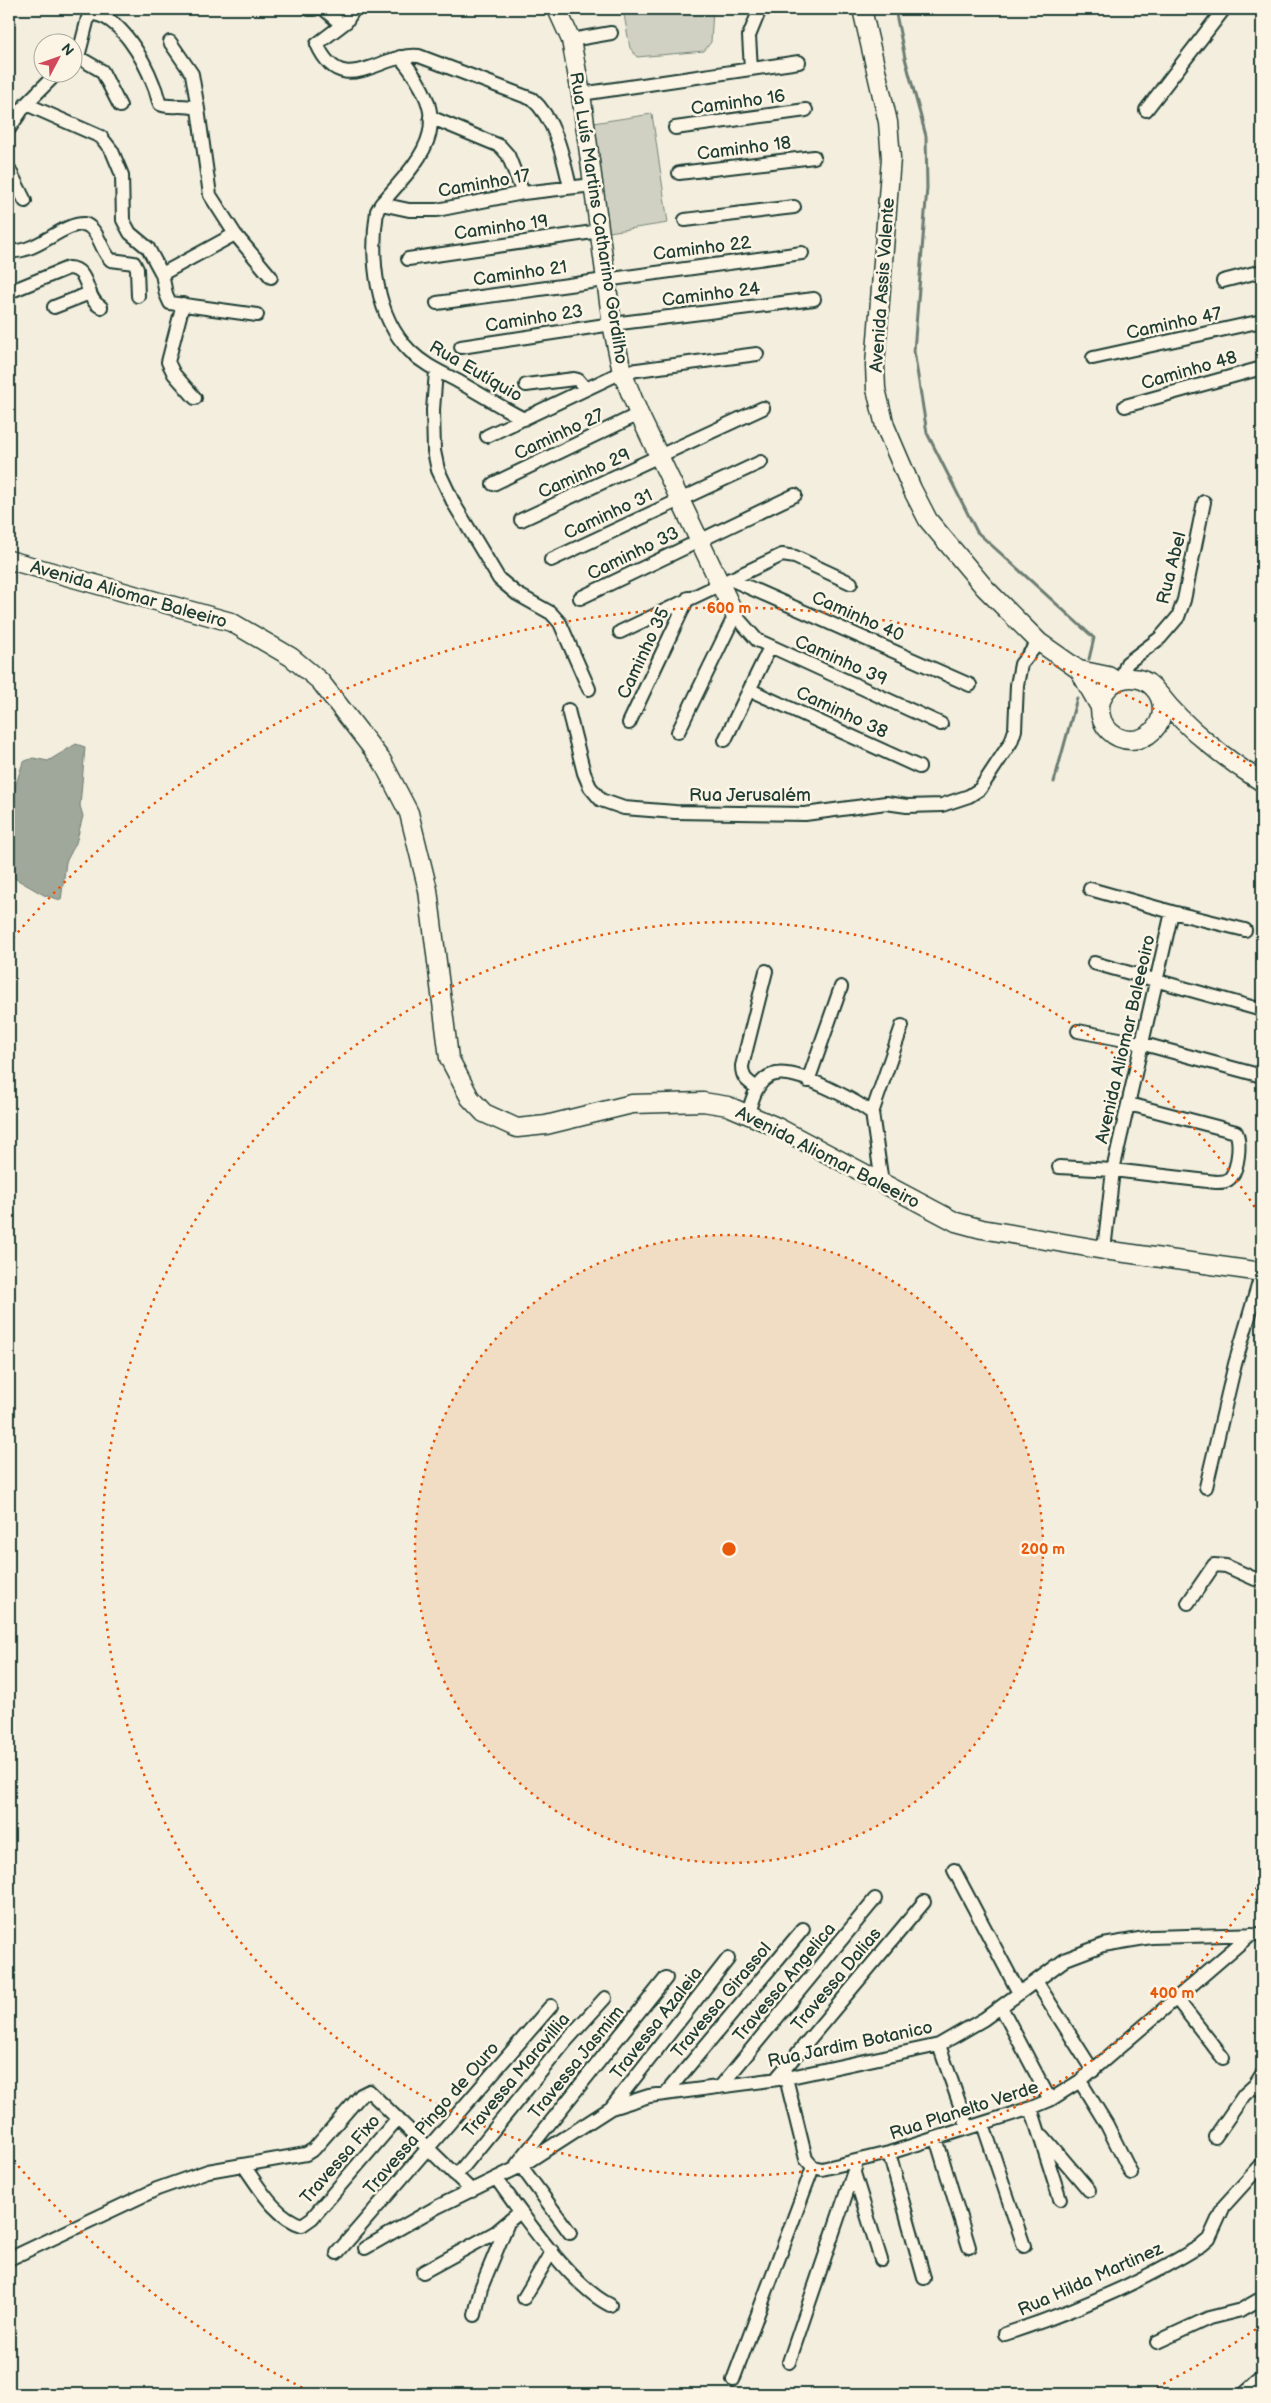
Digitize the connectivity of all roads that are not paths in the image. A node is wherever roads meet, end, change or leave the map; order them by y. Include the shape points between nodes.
1 (309, 9) edge
2 (314, 9) edge
3 (324, 9) edge
4 (354, 9) edge
5 (557, 9) edge
6 (760, 9) edge
7 (862, 9) edge
8 (1224, 9) edge
9 (342, 25) junction
10 (611, 33) dead end
11 (82, 36) edge
12 (571, 40) junction
13 (170, 42) dead end
14 (400, 58) junction
15 (82, 62) edge
16 (799, 62) dead end
17 (751, 68) junction
18 (48, 82) edge
19 (581, 94) junction
20 (26, 104) junction
21 (120, 106) dead end
22 (198, 109) junction
23 (806, 110) dead end
24 (1146, 110) dead end
25 (430, 117) junction
26 (675, 128) dead end
27 (9, 129) edge
28 (814, 157) dead end
29 (9, 169) edge
30 (679, 173) dead end
31 (593, 185) junction
32 (570, 187) junction
33 (523, 193) junction
34 (25, 201) dead end
35 (381, 204) junction
36 (794, 207) dead end
37 (685, 220) dead end
38 (600, 231) junction
39 (235, 234) junction
40 (9, 251) edge
41 (802, 253) dead end
42 (408, 259) dead end
43 (1262, 271) edge
44 (162, 274) junction
45 (271, 277) dead end
46 (607, 278) junction
47 (1223, 281) dead end
48 (9, 292) edge
49 (90, 293) junction
50 (138, 296) dead end
51 (814, 299) dead end
52 (437, 303) dead end
53 (183, 304) junction
54 (54, 307) dead end
55 (101, 307) dead end
56 (257, 315) dead end
57 (1262, 321) edge
58 (612, 324) junction
59 (461, 347) dead end
60 (757, 354) dead end
61 (1093, 358) dead end
62 (1262, 368) edge
63 (436, 371) junction
64 (622, 372) junction
65 (526, 385) dead end
66 (584, 388) junction
67 (195, 398) dead end
68 (1125, 406) dead end
69 (763, 408) dead end
70 (640, 414) junction
71 (524, 419) junction
72 (487, 436) dead end
73 (660, 457) junction
74 (761, 462) dead end
75 (492, 484) dead end
76 (795, 495) dead end
77 (681, 499) junction
78 (1204, 502) dead end
79 (521, 520) dead end
80 (700, 540) junction
81 (9, 560) edge
82 (551, 560) dead end
83 (726, 581) junction
84 (851, 583) dead end
85 (580, 598) dead end
86 (688, 598) junction
87 (735, 615) junction
88 (620, 632) dead end
89 (1039, 642) junction
90 (770, 647) junction
91 (1079, 670) junction
92 (1118, 680) junction
93 (970, 685) dead end
94 (589, 689) dead end
95 (750, 690) junction
96 (1159, 694) junction
97 (1100, 707) junction
98 (568, 710) dead end
99 (630, 723) dead end
100 (941, 724) dead end
101 (1192, 728) junction
102 (1155, 729) junction
103 (678, 732) dead end
104 (725, 740) dead end
105 (919, 767) dead end
106 (1262, 782) edge
107 (1090, 889) dead end
108 (1172, 912) junction
109 (1245, 930) dead end
110 (1094, 963) dead end
111 (766, 971) dead end
112 (1155, 979) junction
113 (841, 987) dead end
114 (1262, 1010) edge
115 (902, 1026) dead end
116 (1078, 1031) dead end
117 (1140, 1043) junction
118 (1262, 1076) edge
119 (808, 1080) junction
120 (757, 1088) junction
121 (1129, 1104) junction
122 (748, 1113) junction
123 (872, 1113) junction
124 (1059, 1166) dead end
125 (1113, 1170) junction
126 (882, 1183) junction
127 (1104, 1250) junction
128 (1262, 1272) edge
129 (1206, 1487) dead end
130 (1262, 1576) edge
131 (1188, 1603) dead end
132 (954, 1870) dead end
133 (875, 1900) dead end
134 (924, 1902) dead end
135 (803, 1929) dead end
136 (1257, 1934) edge
137 (728, 1959) dead end
138 (666, 1978) dead end
139 (1036, 1981) junction
140 (1019, 1993) junction
141 (604, 1998) dead end
142 (1176, 1998) junction
143 (552, 2006) dead end
144 (1001, 2007) junction
145 (939, 2045) junction
146 (1223, 2058) dead end
147 (1093, 2070) junction
148 (1262, 2074) edge
149 (781, 2079) junction
150 (1080, 2081) junction
151 (720, 2086) junction
152 (1258, 2088) edge
153 (666, 2093) junction
154 (1050, 2100) junction
155 (611, 2108) junction
156 (1032, 2108) junction
157 (398, 2118) junction
158 (982, 2124) junction
159 (968, 2128) junction
160 (1040, 2132) junction
161 (1215, 2137) dead end
162 (936, 2138) junction
163 (429, 2148) junction
164 (888, 2153) junction
165 (1262, 2164) edge
166 (244, 2166) junction
167 (518, 2167) junction
168 (813, 2167) junction
169 (855, 2168) junction
170 (1131, 2173) dead end
171 (456, 2176) junction
172 (496, 2178) junction
173 (1090, 2190) dead end
174 (472, 2191) junction
175 (1060, 2199) dead end
176 (520, 2212) junction
177 (507, 2224) junction
178 (570, 2233) dead end
179 (1024, 2246) dead end
180 (969, 2247) dead end
181 (365, 2248) dead end
182 (552, 2252) junction
183 (338, 2253) dead end
184 (9, 2260) edge
185 (881, 2260) dead end
186 (423, 2272) dead end
187 (924, 2278) dead end
188 (524, 2298) dead end
189 (1262, 2298) edge
190 (610, 2305) dead end
191 (475, 2315) dead end
192 (1005, 2334) dead end
193 (1157, 2342) dead end
194 (789, 2362) dead end
195 (1262, 2378) edge
196 (733, 2380) dead end
197 (1244, 2394) edge

1 - 2 street
3 - 9 street
4 - 9 street
5 - 12 main road, Rua Luís Martins Catharino Gordilho
6 - 17 street via 749,36
7 - 89 main road, Avenida Assis Valente via 888,122 891,158 875,365 878,401 897,455 928,520 979,581
8 - 24 street
9 - 14 street via 317,44 331,66 345,71 371,69
10 - 12 street
11 - 22 street via 89,14 102,16 113,23 140,56 156,88 158,100 165,107 187,105
12 - 19 main road, Rua Luís Martins Catharino Gordilho
13 - 22 street via 192,74
14 - 25 street, Rua Eutíquio via 422,89
14 - 32 street via 425,58 532,99 546,118 560,149
15 - 21 street via 102,71
16 - 17 street
17 - 19 street
18 - 20 street
19 - 31 main road, Rua Luís Martins Catharino Gordilho
20 - 27 street
20 - 44 street via 101,137 112,151 122,174 123,220 130,233 148,248
22 - 39 street via 208,190
23 - 26 street, Caminho 16
25 - 33 street via 500,146 508,154
25 - 35 street, Rua Eutíquio via 431,129 424,152
28 - 30 street, Caminho 18
29 - 34 street
31 - 32 street, Caminho 17
31 - 38 main road, Rua Luís Martins Catharino Gordilho
32 - 33 street, Caminho 17
33 - 35 street, Caminho 17 via 437,210 409,210
35 - 63 street, Rua Eutíquio via 376,222 376,259 383,307 389,323 410,351
36 - 37 street
38 - 42 street, Caminho 19
38 - 46 main road, Rua Luís Martins Catharino Gordilho
39 - 44 street
39 - 45 street
40 - 50 street via 45,242 67,227 78,224 90,226 111,260 134,263
41 - 46 street, Caminho 22
43 - 47 street
44 - 53 street via 170,303
46 - 52 street, Caminho 21
46 - 58 main road, Rua Luís Martins Catharino Gordilho
48 - 49 street via 73,268 84,276
49 - 54 street
49 - 55 street via 93,302
51 - 58 street, Caminho 24
53 - 56 street
53 - 67 street via 168,362
57 - 61 street, Caminho 47
58 - 59 street, Caminho 23
58 - 64 main road, Rua Luís Martins Catharino Gordilho
60 - 64 street
62 - 68 street, Caminho 48
63 - 71 street, Rua Eutíquio
63 - 94 street via 434,451 438,470 454,504 499,579 517,594 551,613 560,623
64 - 66 street
64 - 70 main road, Rua Luís Martins Catharino Gordilho
65 - 66 street via 574,379
66 - 71 street
69 - 73 street, Caminho 29
70 - 73 main road, Rua Luís Martins Catharino Gordilho
70 - 75 street, Caminho 27
71 - 72 street
73 - 77 main road, Rua Luís Martins Catharino Gordilho
73 - 79 street, Caminho 29
74 - 77 street, Caminho 31
76 - 80 street, Caminho 33
77 - 80 main road, Rua Luís Martins Catharino Gordilho
77 - 82 street, Caminho 31
78 - 92 street, Rua Abel via 1178,617 1160,638 1127,662
80 - 83 main road, Rua Luís Martins Catharino Gordilho
80 - 85 street, Caminho 33
81 - 122 main road, Avenida Aliomar Baleeiro via 231,622 291,657 320,681 382,761 409,813 428,890 449,1058 470,1098 484,1113 517,1128 546,1125 632,1104 710,1103
83 - 84 street, Caminho 35 via 774,558 789,555
83 - 86 street, Caminho 35
83 - 87 main road, Rua Luís Martins Catharino Gordilho
83 - 93 street, Caminho 40
86 - 88 street, Caminho 35
86 - 99 street, Caminho 35
87 - 90 street, Caminho 39 via 757,640
87 - 103 street
89 - 91 main road, Avenida Assis Valente
89 - 98 street, Rua Jerusalém via 1021,664 1011,742 980,789 970,796 942,805 907,806 886,802 805,814 624,808 600,800 590,787
90 - 95 street
90 - 100 street, Caminho 39
91 - 92 main road, Avenida Assis Valente
91 - 97 main road, Avenida Assis Valente
92 - 96 main road via 1143,680
92 - 97 main road via 1105,692
95 - 104 street
95 - 105 street, Caminho 38
96 - 101 main road
96 - 102 main road via 1163,712
97 - 102 main road via 1105,725 1120,738 1139,739
101 - 102 main road
101 - 106 main road
107 - 108 street
108 - 109 street
108 - 112 street, Avenida Aliomar Baleeoiro
110 - 112 street
111 - 120 street via 742,1066 745,1080
112 - 114 street
112 - 117 street, Avenida Aliomar Baleeoiro
113 - 119 street
115 - 123 street
116 - 117 street
117 - 118 street
117 - 121 street, Avenida Aliomar Baleeoiro
119 - 120 street via 777,1074 764,1080
119 - 123 street
120 - 122 street
121 - 125 street, Avenida Aliomar Baleeoiro
121 - 125 street via 1236,1132 1239,1141 1235,1170 1226,1182
122 - 126 main road, Avenida Aliomar Baleeiro
123 - 126 street
124 - 125 street
125 - 127 street, Avenida Aliomar Baleeoiro
126 - 127 main road, Avenida Aliomar Baleeiro via 946,1218 968,1226
127 - 128 main road, Avenida Aliomar Baleeiro
128 - 129 street via 1235,1364
130 - 131 street via 1255,1579 1226,1566 1214,1565
132 - 140 street
133 - 151 street, Travessa Angelica
134 - 149 street, Travessa Dalias
135 - 153 street, Travessa Girassol
136 - 139 street, Rua Jardim Botanico via 1151,1937 1103,1945 1071,1957
136 - 142 street, Rua Planelto Verde
137 - 155 street, Travessa Azaleia
138 - 167 street, Travessa Jasmim via 590,2070
139 - 140 street, Rua Jardim Botanico
139 - 147 street
140 - 144 street, Rua Jardim Botanico
141 - 171 street, Travessa Maravillia
142 - 146 street
142 - 147 street, Rua Planelto Verde
143 - 163 street, Travessa Pingo de Ouro
144 - 145 street, Rua Jardim Botanico
144 - 154 street
145 - 149 street, Rua Jardim Botanico
145 - 159 street
147 - 150 street, Rua Planelto Verde
148 - 152 street
149 - 151 street, Rua Jardim Botanico
149 - 168 street via 806,2159
150 - 154 street, Rua Planelto Verde
150 - 170 street
151 - 153 street, Rua Jardim Botanico
152 - 161 street via 1244,2096
153 - 155 street, Rua Jardim Botanico
154 - 156 street, Rua Planelto Verde
155 - 167 street, Rua Jardim Botanico
156 - 158 street, Rua Planelto Verde
156 - 160 street
157 - 163 street
157 - 166 street via 369,2091 308,2153
157 - 166 street, Travessa Fixo via 312,2218 302,2225 272,2205
158 - 159 street, Rua Planelto Verde
158 - 179 street
159 - 162 street, Rua Planelto Verde
160 - 173 street
160 - 175 street
162 - 164 street, Rua Planelto Verde
162 - 180 street
163 - 171 street
163 - 183 street, Travessa Pingo de Ouro
164 - 169 street, Rua Planelto Verde
164 - 187 street
165 - 192 street, Rua Hilda Martinez via 1224,2206 1210,2239 1202,2245 1133,2283 1037,2324
166 - 184 street via 208,2171 157,2189
167 - 172 street, Rua Jardim Botanico
167 - 178 street
168 - 169 street, Rua Planelto Verde
168 - 196 street
169 - 185 street
169 - 194 street
171 - 174 street
172 - 174 street, Rua Jardim Botanico
172 - 176 street
174 - 181 street, Rua Jardim Botanico
176 - 177 street
176 - 182 street
177 - 186 street
177 - 191 street
182 - 188 street
182 - 190 street via 590,2293
189 - 193 street via 1241,2310 1209,2318
195 - 197 street

